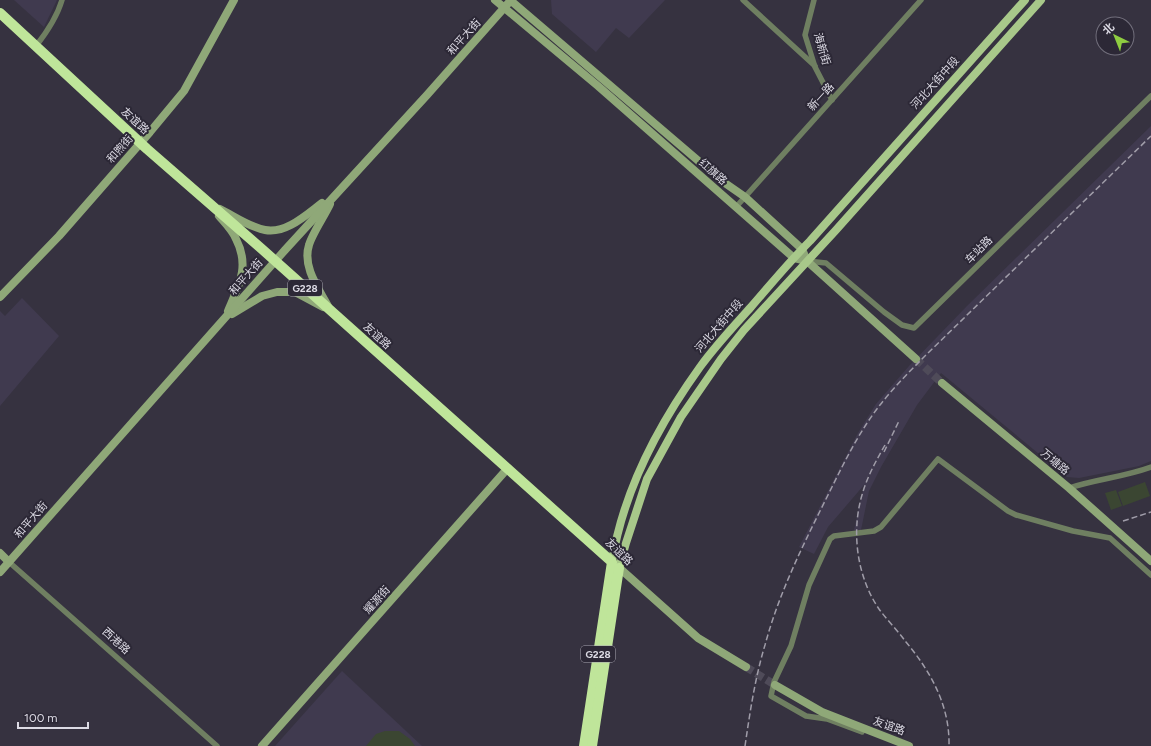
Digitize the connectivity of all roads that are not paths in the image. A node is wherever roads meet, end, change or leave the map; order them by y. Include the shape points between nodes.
1 (62, 0) edge
2 (234, 0) edge
3 (496, 0) edge
4 (511, 0) edge
5 (744, 0) edge
6 (814, 0) edge
7 (921, 0) edge
8 (1025, 0) edge
9 (1041, 0) edge
10 (505, 8) junction
11 (0, 13) edge
12 (36, 46) junction
13 (815, 67) junction
14 (1151, 96) edge
15 (832, 100) junction
16 (140, 142) junction
17 (336, 194) junction
18 (745, 198) junction
19 (210, 203) junction
20 (736, 208) junction
21 (802, 249) junction
22 (794, 258) junction
23 (275, 261) junction
24 (807, 261) junction
25 (0, 297) edge
26 (330, 310) junction
27 (224, 319) junction
28 (916, 359) tunnel mouth
29 (942, 382) tunnel mouth
30 (1151, 467) edge
31 (508, 468) junction
32 (1068, 488) junction
33 (0, 553) edge
34 (1151, 561) edge
35 (9, 562) junction
36 (616, 565) junction
37 (0, 572) edge
38 (1151, 575) edge
39 (746, 667) tunnel mouth
40 (775, 685) tunnel mouth
41 (217, 746) edge
42 (262, 746) edge
43 (584, 746) edge
44 (592, 746) edge
45 (902, 746) edge
46 (909, 746) edge

1 - 12 street via 48,30
2 - 16 main road, 和煦街 via 184,91
3 - 10 main road, 红旗路
4 - 10 main road, 和平大街
4 - 18 main road
5 - 13 street
6 - 13 street, 海新街 via 805,34
7 - 15 street, 新一路
8 - 21 main road, 河北大街中段
9 - 24 main road
10 - 17 main road, 和平大街
10 - 20 main road, 红旗路
11 - 12 highway, 友谊路 / G228
12 - 16 highway, 友谊路 / G228
13 - 15 street, 海新街
14 - 24 street, 车站路 via 914,328 902,325 884,312 826,263
15 - 18 street, 新一路
16 - 19 highway, 友谊路 / G228
16 - 25 main road, 和煦街 via 59,236
17 - 19 main road via 296,222 273,230 248,224
17 - 23 main road, 和平大街
17 - 26 main road via 309,246 308,258 311,275
18 - 20 street, 新一路
18 - 21 main road
19 - 23 highway, 友谊路 / G228
19 - 27 main road via 236,238 242,254 241,280
20 - 22 main road, 红旗路
21 - 22 main road, 河北大街中段
21 - 24 main road
22 - 24 main road, 红旗路
22 - 36 main road, 河北大街中段 via 700,367 655,440 631,491 616,540
23 - 26 highway, 友谊路 / G228
23 - 27 main road, 和平大街
24 - 28 main road, 红旗路
24 - 36 main road via 744,330 680,417 647,479
26 - 27 main road via 295,292 277,292 262,296
26 - 31 highway, 友谊路 / G228
27 - 35 main road, 和平大街
29 - 32 main road, 万塘路
30 - 32 street
31 - 36 highway, 友谊路 / G228
31 - 42 main road, 耀源街
32 - 34 main road, 万塘路
33 - 35 main road, 西港路
35 - 37 main road, 和平大街
35 - 41 street, 西港路
36 - 39 main road, 友谊路 via 698,638
36 - 43 highway, 河北大街中段 / G228
36 - 44 highway, G228
38 - 45 street via 1110,538 1016,515 938,460 881,527 874,531 834,536 830,539 809,585 791,646 774,682 771,696 806,716 827,719
40 - 46 main road, 友谊路 via 822,712

